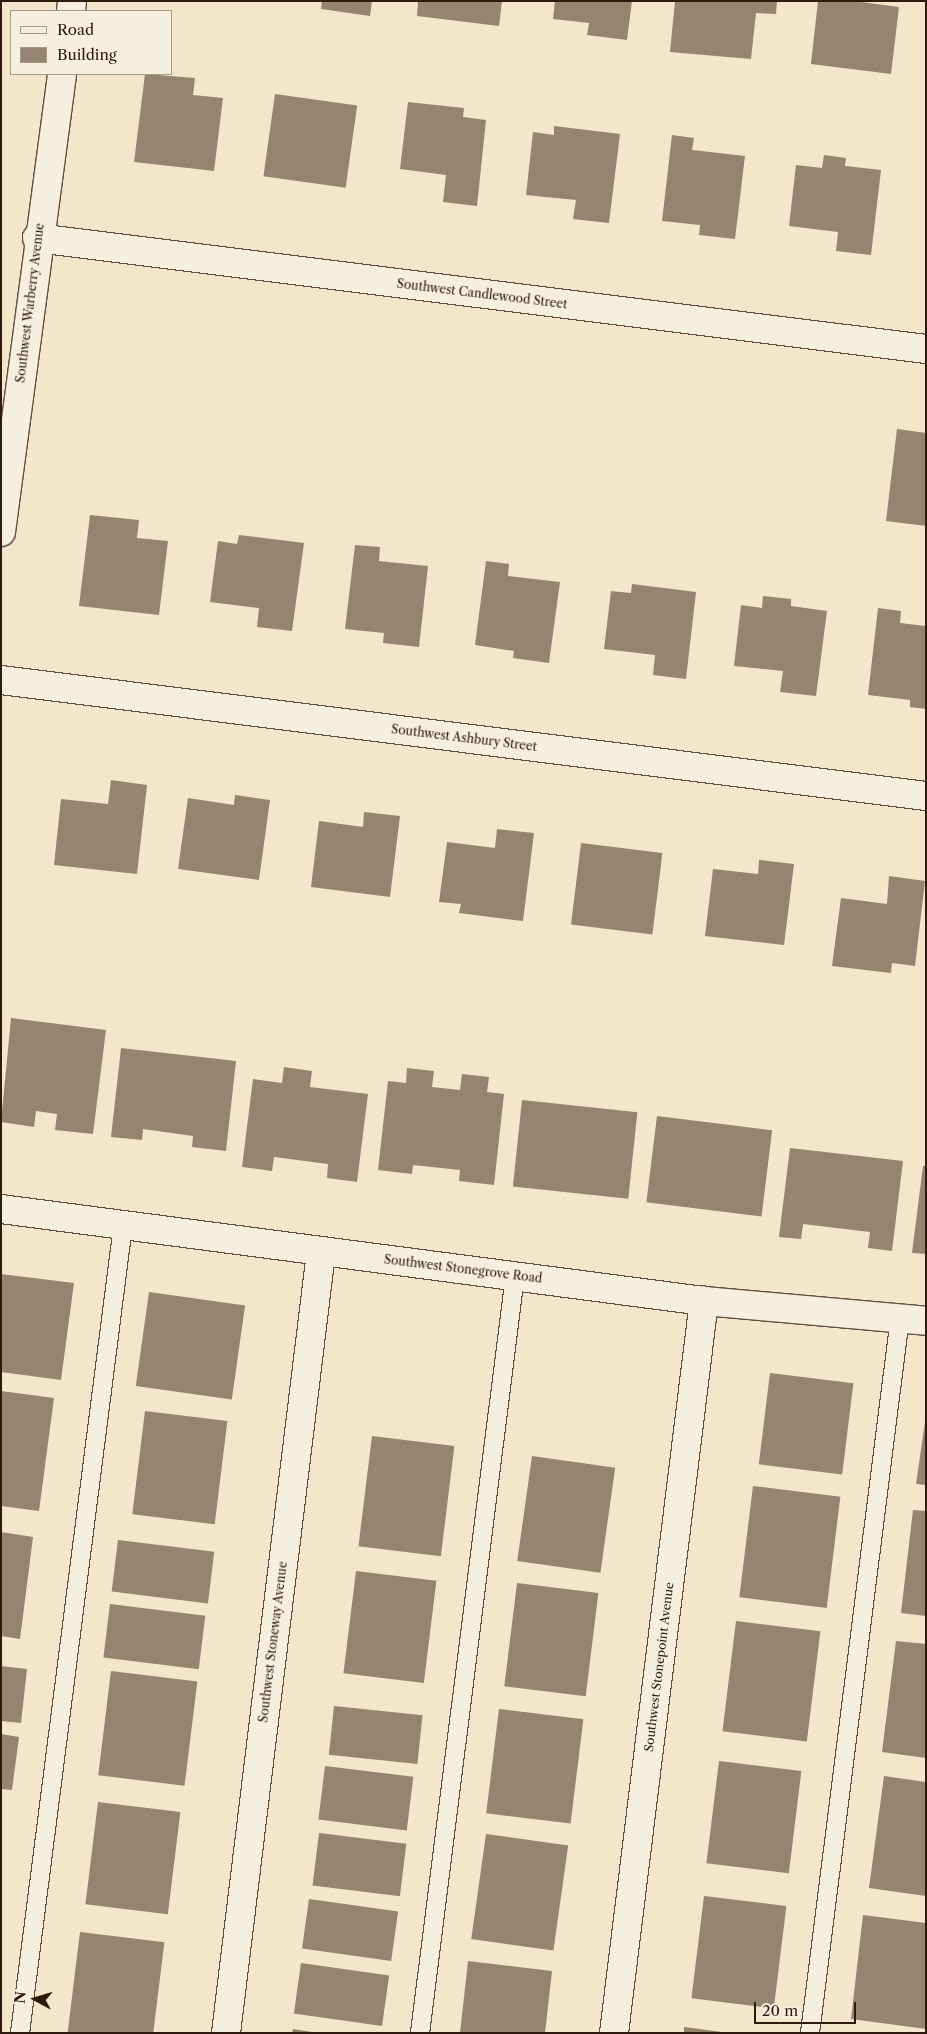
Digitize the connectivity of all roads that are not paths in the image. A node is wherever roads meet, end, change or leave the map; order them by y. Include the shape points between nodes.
1 (62, 75) edge
2 (38, 238) junction
3 (926, 349) edge
4 (1, 532) edge
5 (1, 680) edge
6 (926, 796) edge
7 (1, 1209) edge
8 (123, 1226) junction
9 (321, 1252) junction
10 (515, 1276) junction
11 (704, 1301) junction
12 (913, 1320) edge
13 (20, 2033) edge
14 (226, 2033) edge
15 (420, 2033) edge
16 (614, 2033) edge
17 (810, 2033) edge

1 - 2 street, Southwest Warberry Avenue
2 - 3 street, Southwest Candlewood Street
2 - 4 street, Southwest Warberry Avenue
5 - 6 street, Southwest Ashbury Street
7 - 8 street, Southwest Stonegrove Road
8 - 9 street, Southwest Stonegrove Road
8 - 13 lane
9 - 10 street, Southwest Stonegrove Road
9 - 14 street, Southwest Stoneway Avenue
10 - 11 street, Southwest Stonegrove Road
10 - 15 lane
11 - 12 street, Southwest Stonegrove Road
11 - 16 street, Southwest Stonepoint Avenue
12 - 17 lane

